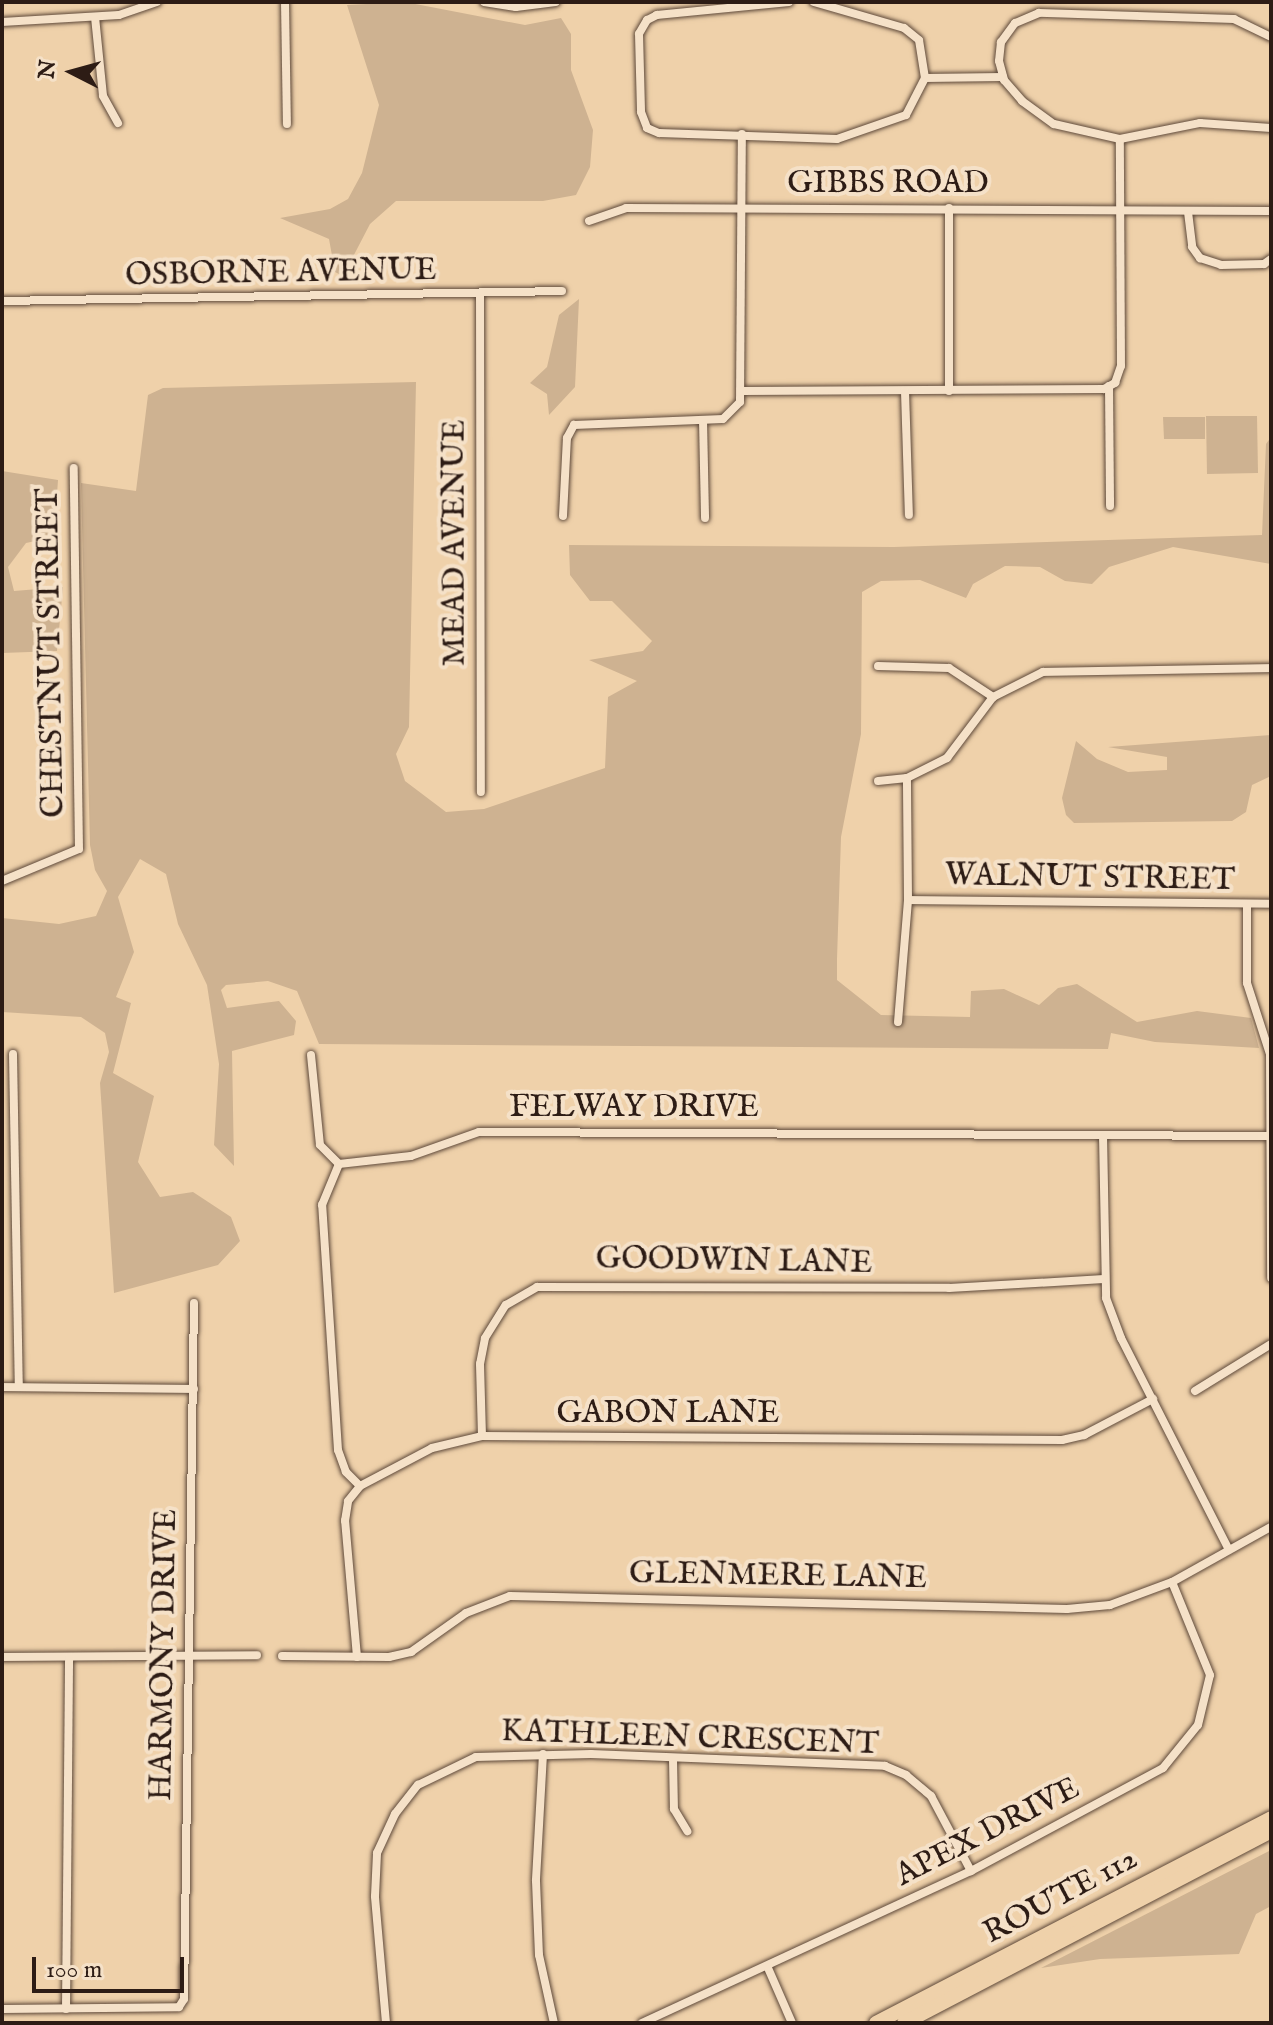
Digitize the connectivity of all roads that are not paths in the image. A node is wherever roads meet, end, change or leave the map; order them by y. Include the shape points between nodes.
1 (157, 2) edge
2 (285, 2) edge
3 (484, 2) edge
4 (556, 2) edge
5 (789, 2) edge
6 (814, 2) edge
7 (95, 17) junction
8 (2, 22) edge
9 (1271, 37) edge
10 (1003, 77) junction
11 (925, 78) junction
12 (118, 123) dead end
13 (287, 124) dead end
14 (1271, 128) edge
15 (742, 134) junction
16 (1120, 139) junction
17 (741, 207) junction
18 (949, 208) junction
19 (1121, 211) junction
20 (1271, 211) edge
21 (1188, 212) junction
22 (589, 221) dead end
23 (1271, 259) edge
24 (562, 291) dead end
25 (480, 294) junction
26 (2, 301) edge
27 (1112, 384) junction
28 (742, 391) junction
29 (905, 391) junction
30 (949, 391) junction
31 (703, 420) junction
32 (74, 468) dead end
33 (1110, 506) dead end
34 (909, 515) dead end
35 (563, 516) dead end
36 (705, 518) dead end
37 (878, 666) dead end
38 (1271, 668) edge
39 (993, 697) junction
40 (907, 778) junction
41 (878, 781) dead end
42 (481, 792) dead end
43 (2, 881) edge
44 (908, 900) junction
45 (1271, 904) edge
46 (1247, 905) junction
47 (898, 1022) dead end
48 (13, 1054) dead end
49 (311, 1055) dead end
50 (1103, 1135) junction
51 (1268, 1136) junction
52 (339, 1164) junction
53 (1271, 1278) edge
54 (1104, 1279) junction
55 (194, 1303) dead end
56 (1271, 1344) edge
57 (2, 1387) edge
58 (19, 1387) junction
59 (194, 1389) junction
60 (1195, 1391) dead end
61 (1153, 1399) junction
62 (482, 1436) junction
63 (360, 1486) junction
64 (1271, 1527) edge
65 (1228, 1548) junction
66 (1172, 1582) junction
67 (257, 1655) dead end
68 (189, 1656) junction
69 (282, 1656) dead end
70 (2, 1657) edge
71 (69, 1657) junction
72 (357, 1657) junction
73 (543, 1754) junction
74 (673, 1759) junction
75 (1271, 1818) edge
76 (687, 1831) dead end
77 (1271, 1831) edge
78 (971, 1871) junction
79 (768, 1968) junction
80 (2, 2009) edge
81 (66, 2009) junction
82 (386, 2023) edge
83 (554, 2023) edge
84 (642, 2023) edge
85 (792, 2023) edge
86 (876, 2023) edge
87 (904, 2023) edge

1 - 7 street
2 - 13 street
3 - 4 street via 516,7
5 - 15 street via 657,15 640,30 641,112 647,128 659,133
6 - 11 street via 910,31 925,54
7 - 8 street
7 - 12 street via 103,96
9 - 10 street via 1234,19 1039,13 1015,23 1001,42
10 - 11 street
10 - 16 street via 1022,101 1054,124
11 - 15 street via 911,109 891,124 837,139
14 - 16 street via 1200,123
15 - 17 street
16 - 19 street
17 - 18 street, GIBBS ROAD
17 - 22 street, GIBBS ROAD via 626,208
17 - 28 street
18 - 19 street, GIBBS ROAD
18 - 30 street
19 - 21 street, GIBBS ROAD
19 - 27 street via 1121,366
20 - 21 street, GIBBS ROAD
21 - 23 street via 1192,247 1200,258 1221,265 1264,264
24 - 25 street, OSBORNE AVENUE
25 - 26 street, OSBORNE AVENUE
25 - 42 street, MEAD AVENUE
27 - 30 street
27 - 33 street
28 - 29 street
28 - 31 street via 737,407 723,419
29 - 30 street
29 - 34 street
31 - 35 street via 574,425 567,438
31 - 36 street
32 - 43 street, CHESTNUT STREET via 79,849
37 - 39 street via 949,668
38 - 39 street via 1063,668 1018,681
39 - 40 street via 947,758
40 - 41 street
40 - 44 street
44 - 46 street, WALNUT STREET
44 - 47 street
45 - 46 street, WALNUT STREET
46 - 51 street via 1247,983 1270,1054
48 - 58 street
49 - 52 street via 320,1145
50 - 51 street, FELWAY DRIVE
50 - 52 street, FELWAY DRIVE via 479,1132 411,1156
50 - 54 street
51 - 53 street
52 - 63 street via 322,1205 338,1450 346,1472
54 - 61 street via 1121,1338
54 - 62 street, GOODWIN LANE via 949,1288 537,1287 506,1305 485,1338 480,1364
55 - 59 street, HARMONY DRIVE
56 - 60 street
57 - 58 street
58 - 59 street
59 - 68 street, HARMONY DRIVE
61 - 62 street, GABON LANE via 1084,1435 1062,1440
61 - 65 street
62 - 63 street, GABON LANE via 432,1448
63 - 72 street via 345,1511
64 - 65 street, GLENMERE LANE
65 - 66 street, GLENMERE LANE
66 - 72 street, GLENMERE LANE via 1110,1605 1067,1609 510,1596 466,1613 411,1652
66 - 78 street, APEX DRIVE via 1210,1675 1205,1709 1190,1740 1163,1768 1140,1782
67 - 68 street
68 - 71 street
68 - 81 street, HARMONY DRIVE via 184,1999 179,2007
69 - 72 street, GLENMERE LANE
70 - 71 street
71 - 81 street
73 - 74 street, KATHLEEN CRESCENT
73 - 82 street, KATHLEEN CRESCENT via 476,1757 429,1778 408,1797 383,1834 375,1896
73 - 83 street via 536,1881 539,1955
74 - 76 street via 674,1809
74 - 78 street, KATHLEEN CRESCENT via 885,1766 931,1796
75 - 86 main road, ROUTE 112
77 - 87 main road, ROUTE 112
78 - 79 street, APEX DRIVE
79 - 84 street, APEX DRIVE
79 - 85 street
80 - 81 street

